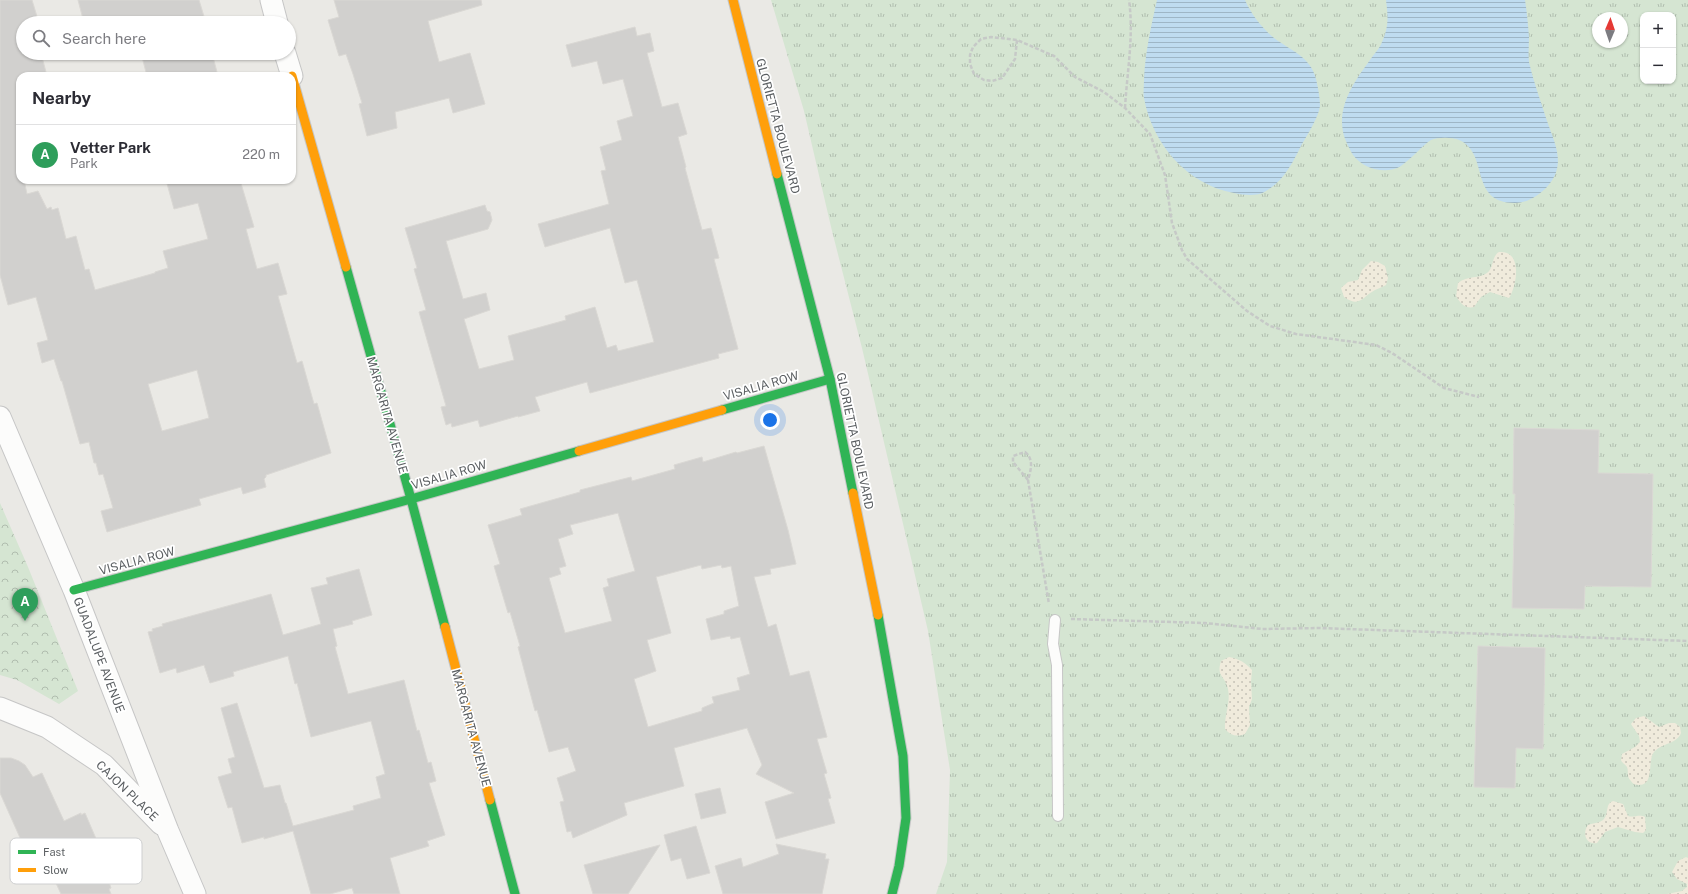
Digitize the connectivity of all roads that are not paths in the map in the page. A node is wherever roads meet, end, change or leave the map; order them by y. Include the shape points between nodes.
1 (270, 0) edge
2 (732, 0) edge
3 (275, 16) edge
4 (287, 60) edge
5 (291, 72) edge
6 (296, 90) edge
7 (830, 379) junction
8 (0, 417) edge
9 (411, 499) junction
10 (74, 590) junction
11 (1055, 620) road end
12 (0, 708) edge
13 (1058, 816) dead end
14 (168, 831) junction
15 (195, 894) edge
16 (515, 894) edge
17 (892, 894) edge

1 - 3 street
2 - 7 street, GLORIETTA BOULEVARD
4 - 5 street, MARGARITA AVENUE
6 - 9 street, MARGARITA AVENUE
7 - 9 street, VISALIA ROW
7 - 17 street, GLORIETTA BOULEVARD via 873,589 903,756 906,818
8 - 10 street, GUADALUPE AVENUE
9 - 10 street, VISALIA ROW
9 - 16 street, MARGARITA AVENUE
10 - 14 street, GUADALUPE AVENUE
11 - 13 lane via 1053,644 1057,665
12 - 14 street, CAJON PLACE via 47,727 104,766
14 - 15 street, GUADALUPE AVENUE

